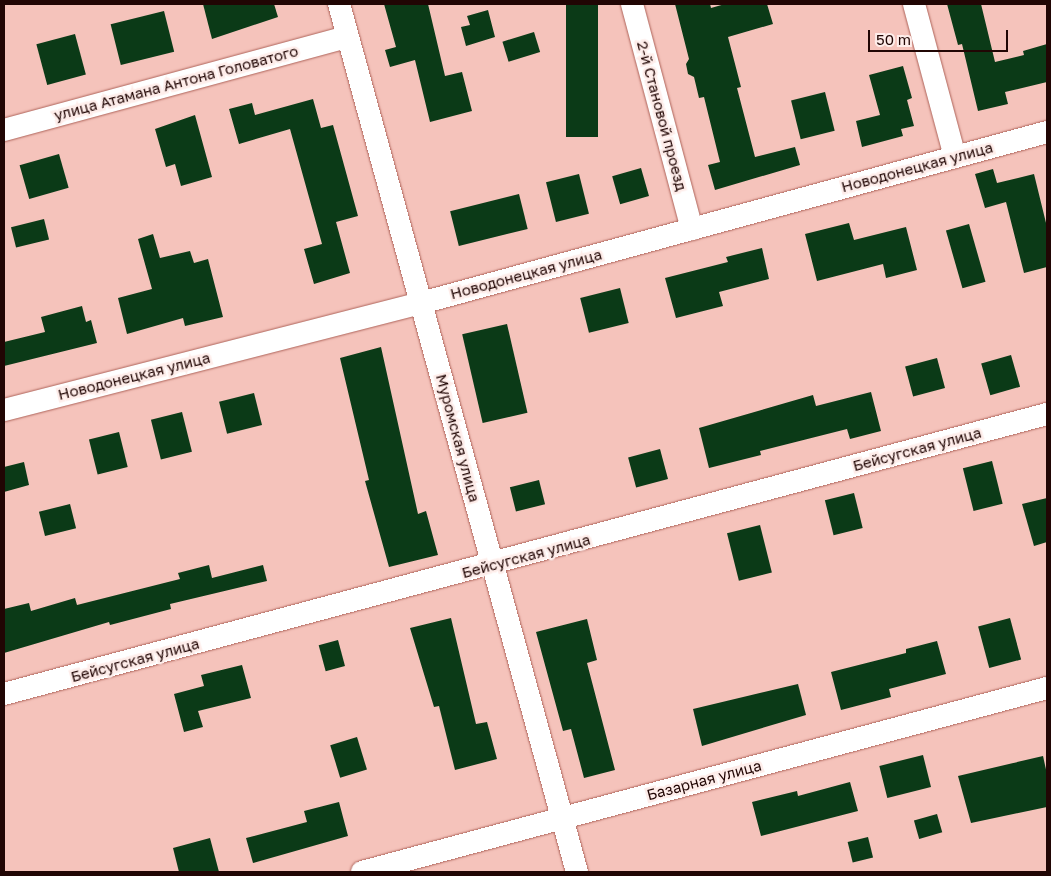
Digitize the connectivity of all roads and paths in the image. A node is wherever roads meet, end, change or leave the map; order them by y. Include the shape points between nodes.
1 (339, 4) edge
2 (632, 4) edge
3 (914, 4) edge
4 (348, 37) junction
5 (4, 130) edge
6 (1047, 132) edge
7 (955, 157) junction
8 (692, 229) junction
9 (421, 303) junction
10 (4, 410) edge
11 (1047, 414) edge
12 (493, 565) junction
13 (1047, 688) edge
14 (4, 694) edge
15 (563, 818) junction
16 (362, 872) edge
17 (576, 872) edge

1 - 4 street, Муромская улица
2 - 8 street, 2-й Становой проезд
3 - 7 street
4 - 5 street, улица Атамана Антона Головатого
4 - 9 street, Муромская улица
6 - 7 street, Новодонецкая улица
7 - 8 street, Новодонецкая улица
8 - 9 street, Новодонецкая улица
9 - 10 street, Новодонецкая улица
9 - 12 street, Муромская улица
11 - 12 street, Бейсугская улица
12 - 14 street, Бейсугская улица
12 - 15 street, Муромская улица
13 - 15 street, Базарная улица
15 - 16 street, Базарная улица
15 - 17 street, Муромская улица

